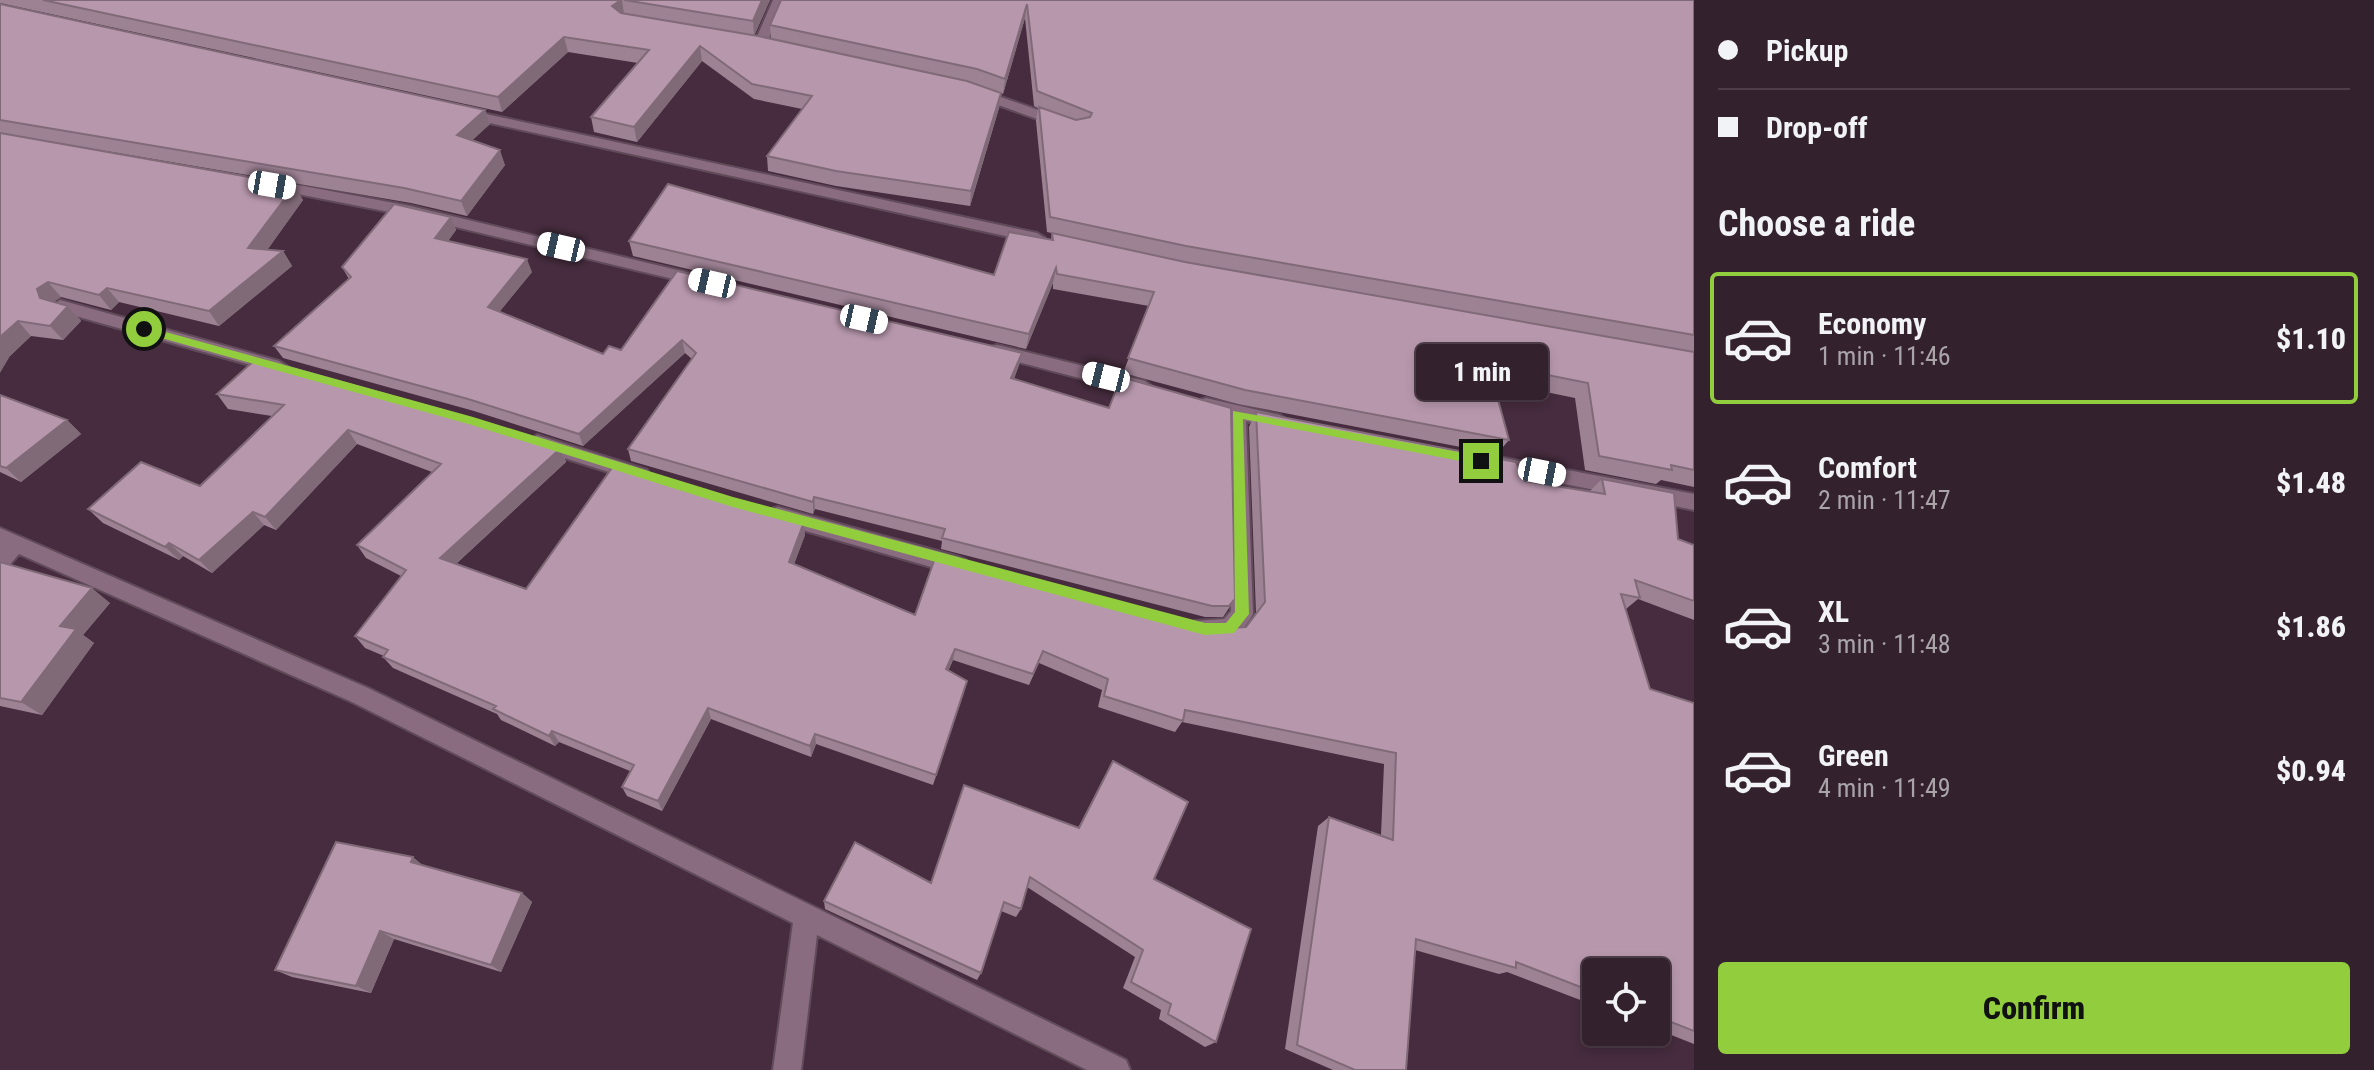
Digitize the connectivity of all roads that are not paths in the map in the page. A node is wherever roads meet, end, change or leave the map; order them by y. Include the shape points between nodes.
1 (779, 0) edge
2 (730, 39) edge
3 (760, 44) junction
4 (775, 48) edge
5 (955, 87) edge
6 (448, 110) edge
7 (1079, 129) edge
8 (255, 182) edge
9 (1056, 242) edge
10 (719, 285) edge
11 (60, 306) edge
12 (982, 348) edge
13 (297, 372) edge
14 (1164, 394) edge
15 (1193, 402) edge
16 (1237, 414) junction
17 (1298, 425) edge
18 (516, 435) edge
19 (1481, 461) edge
20 (659, 481) edge
21 (1694, 502) edge
22 (762, 511) edge
23 (5, 547) edge
24 (984, 572) edge
25 (1190, 625) edge
26 (807, 916) junction
27 (787, 1070) edge
28 (1116, 1070) edge

1 - 3 street
2 - 3 street
3 - 4 street
5 - 7 street
6 - 9 street
8 - 10 street via 410,211
11 - 13 street
12 - 14 street
15 - 16 street
16 - 17 street
16 - 25 street via 1242,614 1229,629
18 - 20 street
19 - 21 street
22 - 24 street
23 - 26 street via 360,695
26 - 27 street
26 - 28 street

